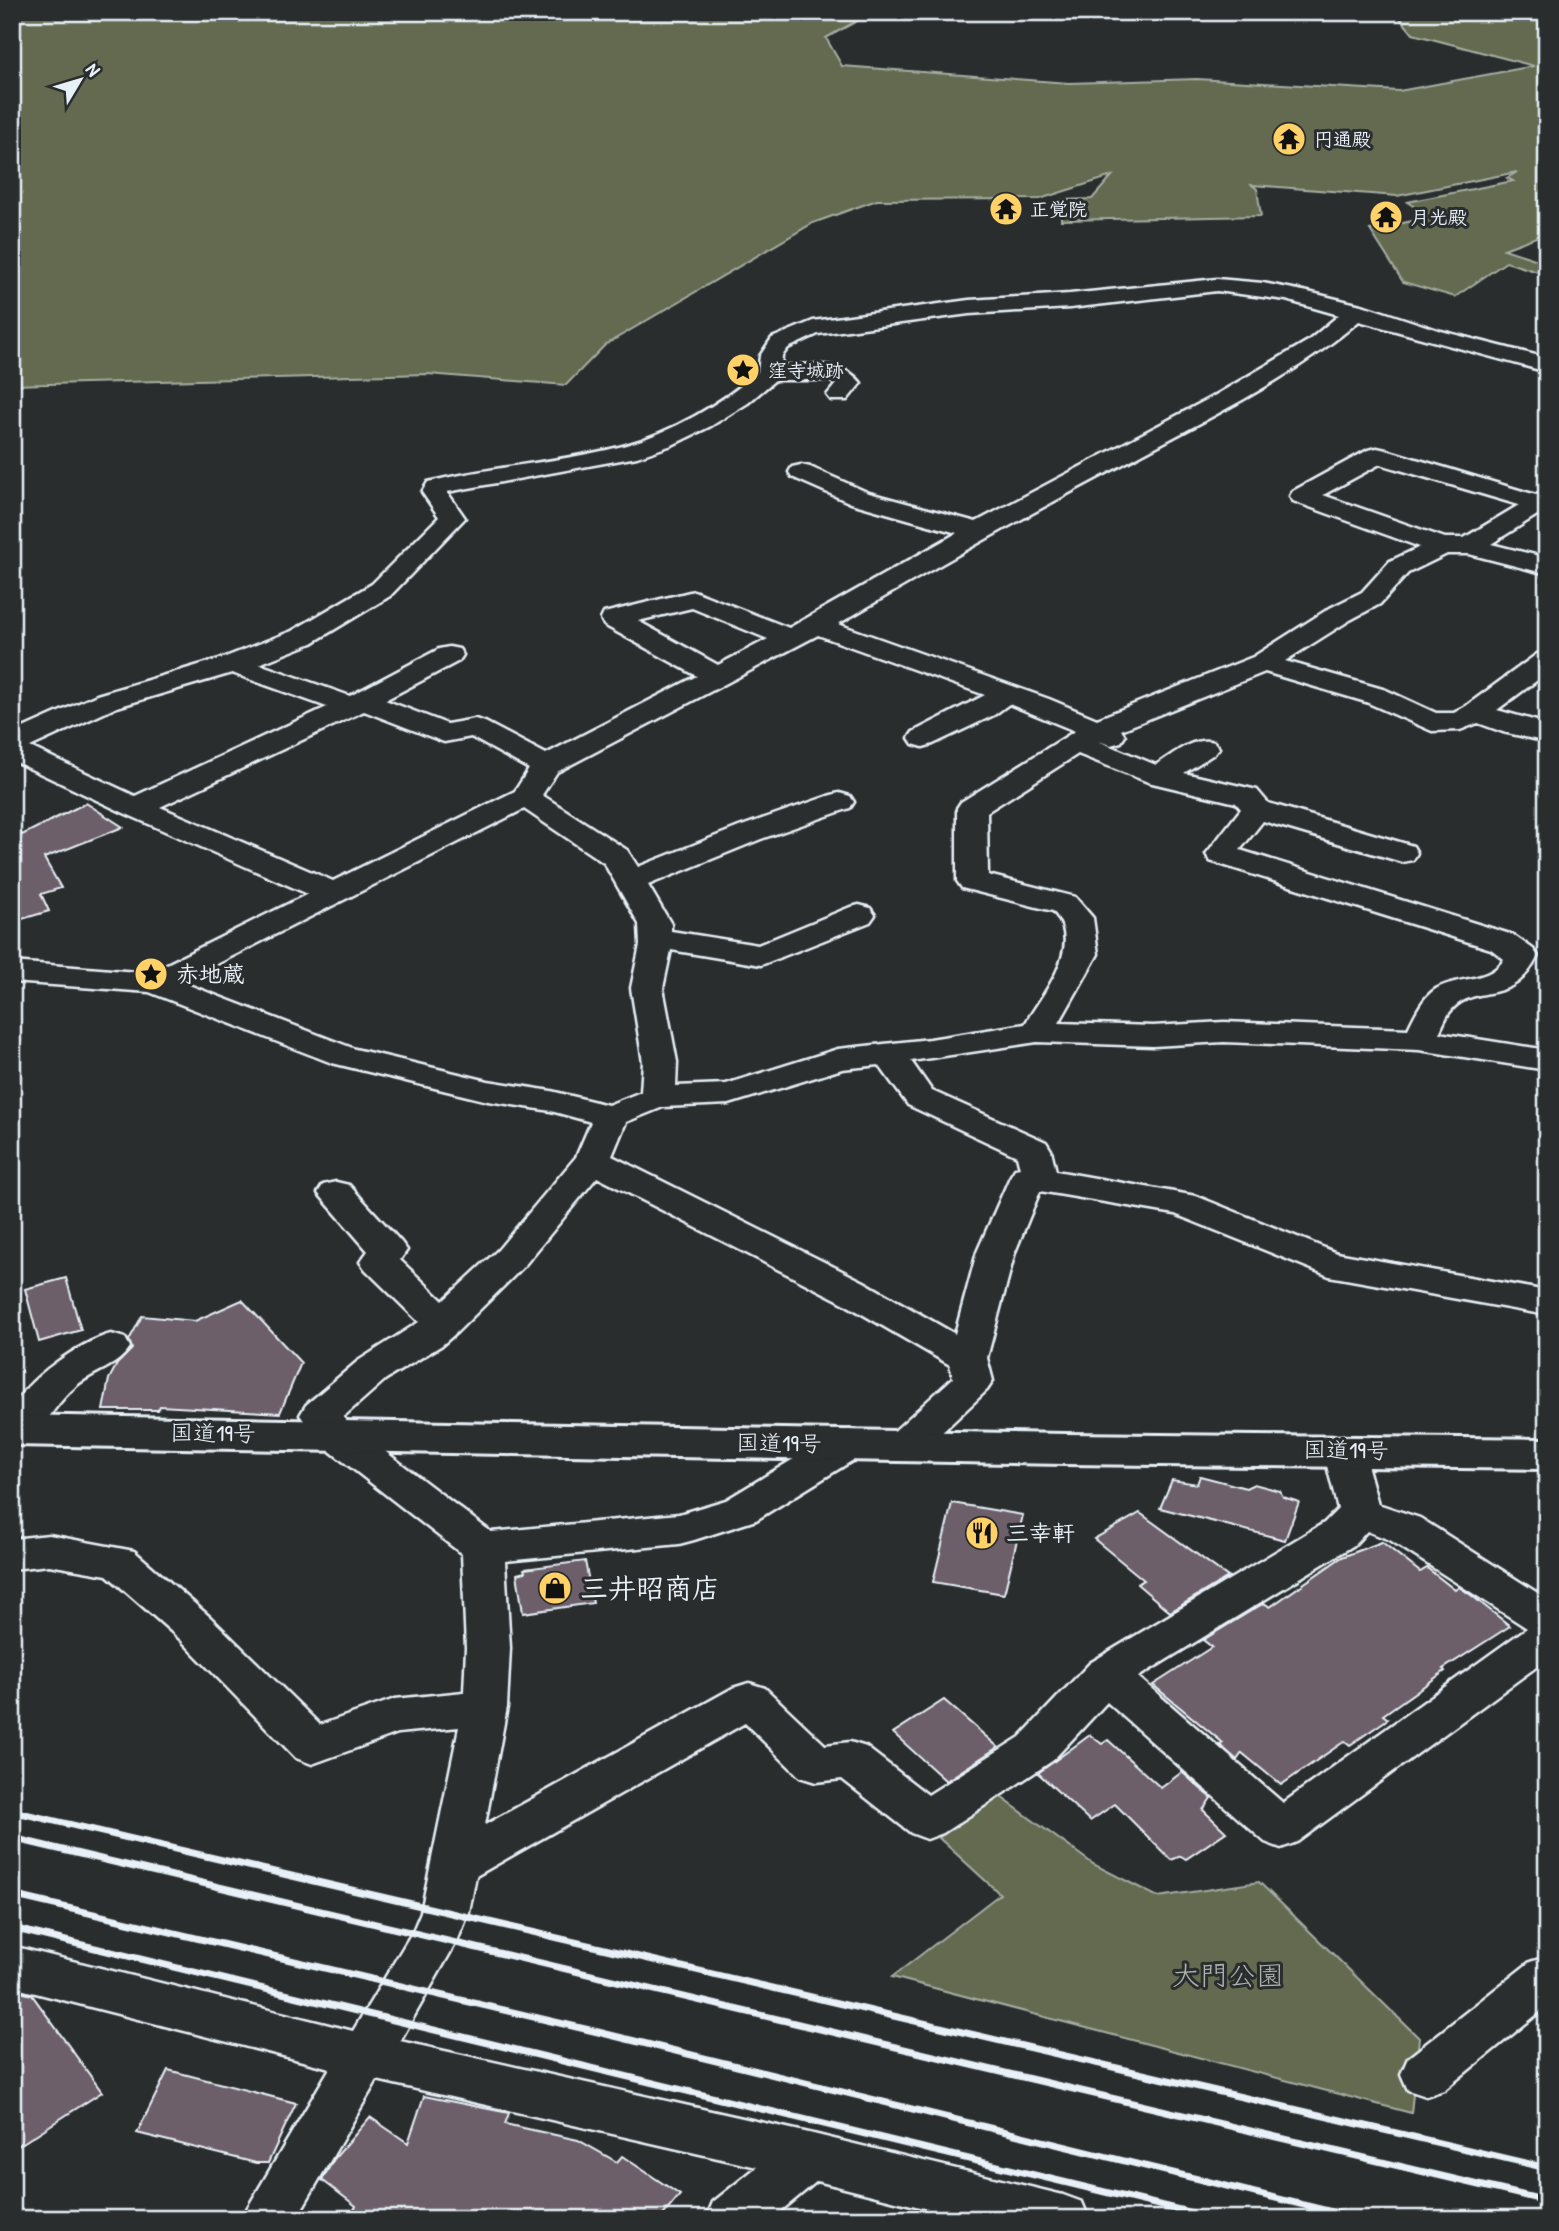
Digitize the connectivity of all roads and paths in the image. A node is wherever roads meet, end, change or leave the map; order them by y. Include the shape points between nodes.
1 (1357, 311) junction
2 (1547, 365) edge
3 (769, 374) junction
4 (839, 395) dead end
5 (801, 472) dead end
6 (1544, 503) edge
7 (979, 531) junction
8 (1456, 546) junction
9 (1547, 566) edge
10 (816, 625) junction
11 (789, 638) junction
12 (449, 656) dead end
13 (1547, 660) edge
14 (1263, 663) junction
15 (233, 664) junction
16 (717, 676) junction
17 (1006, 693) junction
18 (356, 703) junction
19 (1476, 712) junction
20 (1547, 733) edge
21 (1085, 736) junction
22 (923, 738) dead end
23 (12, 744) edge
24 (1204, 748) dead end
25 (12, 749) edge
26 (1157, 764) junction
27 (546, 766) junction
28 (526, 797) junction
29 (839, 803) dead end
30 (135, 807) junction
31 (1257, 809) junction
32 (1402, 853) dead end
33 (631, 881) junction
34 (336, 894) junction
35 (859, 915) dead end
36 (656, 938) junction
37 (12, 972) edge
38 (154, 983) junction
39 (1037, 1032) junction
40 (1419, 1040) junction
41 (888, 1054) junction
42 (1547, 1060) edge
43 (657, 1097) junction
44 (611, 1116) junction
45 (592, 1160) junction
46 (1041, 1180) junction
47 (336, 1194) dead end
48 (1547, 1303) edge
49 (443, 1323) junction
50 (111, 1348) dead end
51 (968, 1358) junction
52 (16, 1430) edge
53 (335, 1434) junction
54 (849, 1444) junction
55 (904, 1445) junction
56 (1343, 1450) junction
57 (1547, 1454) edge
58 (1360, 1513) junction
59 (483, 1548) junction
60 (12, 1554) edge
61 (1547, 1620) edge
62 (1547, 1636) edge
63 (1106, 1675) junction
64 (485, 1707) junction
65 (454, 1865) junction
66 (12, 1966) edge
67 (1547, 1977) edge
68 (364, 2055) junction
69 (1426, 2074) dead end
70 (809, 2155) junction
71 (267, 2219) edge
72 (732, 2219) edge
73 (1063, 2219) edge

1 - 2 street
1 - 3 street via 1277,290 1217,285 969,307 813,328 780,343 771,356
1 - 7 street via 1316,346 1222,401
3 - 4 street via 839,375 849,383
3 - 15 street via 696,424 631,452 437,487 434,492 452,518 381,590 303,637
5 - 7 street via 860,498
6 - 8 street
6 - 8 street via 1377,455 1302,496
7 - 10 street
8 - 9 street
8 - 14 street via 1399,567 1371,598
10 - 11 street
10 - 17 street
11 - 16 street
11 - 16 street via 694,599 614,619
12 - 18 street
13 - 19 street
14 - 19 street via 1376,696 1433,722 1460,720
14 - 21 street
15 - 18 street
15 - 23 street via 107,701
16 - 27 street
17 - 21 street
17 - 22 street via 984,709
18 - 27 street via 443,733 475,728
18 - 30 street
19 - 20 street
21 - 26 street
21 - 39 street via 972,808 964,890 1064,904 1077,918 1082,954
24 - 26 street
25 - 30 street
26 - 31 street via 1246,796
27 - 28 street
28 - 33 street via 616,857
28 - 34 street
29 - 33 street
30 - 34 street
31 - 32 street
31 - 40 street via 1220,854 1502,942 1522,956 1517,971 1500,982 1462,988 1438,1006
33 - 36 street via 655,924
34 - 38 street
35 - 36 street via 761,955
36 - 43 street via 647,988 660,1062
37 - 38 street
38 - 44 street via 344,1056
39 - 40 street via 1153,1036 1224,1032
39 - 41 street
40 - 42 street
41 - 43 street via 838,1059 729,1094
41 - 46 street via 920,1098 1033,1150
43 - 44 street
44 - 45 street
45 - 49 street via 511,1258
45 - 51 street via 851,1291
46 - 48 street via 1183,1204 1329,1264
46 - 51 street via 1028,1177 996,1252
47 - 49 street via 388,1250 379,1262
49 - 53 street via 372,1370 320,1415
50 - 52 street via 62,1376
51 - 55 street via 973,1381
52 - 53 highway, 国道19号
53 - 54 highway, 国道19号
53 - 59 street
54 - 55 highway, 国道19号
54 - 59 street via 741,1510 679,1530
55 - 56 highway, 国道19号
56 - 57 highway, 国道19号
56 - 58 street
58 - 61 street via 1405,1529
58 - 63 street via 1339,1534
59 - 64 street via 488,1648
60 - 64 street via 50,1550 119,1562 196,1629 312,1745 395,1716
62 - 63 street via 1281,1829
63 - 65 street via 1036,1749 927,1820 850,1760 816,1764 749,1700
64 - 65 street
65 - 68 street via 445,1912 434,1938
66 - 68 street
67 - 69 street
68 - 70 street
68 - 71 street
70 - 72 street
70 - 73 street

